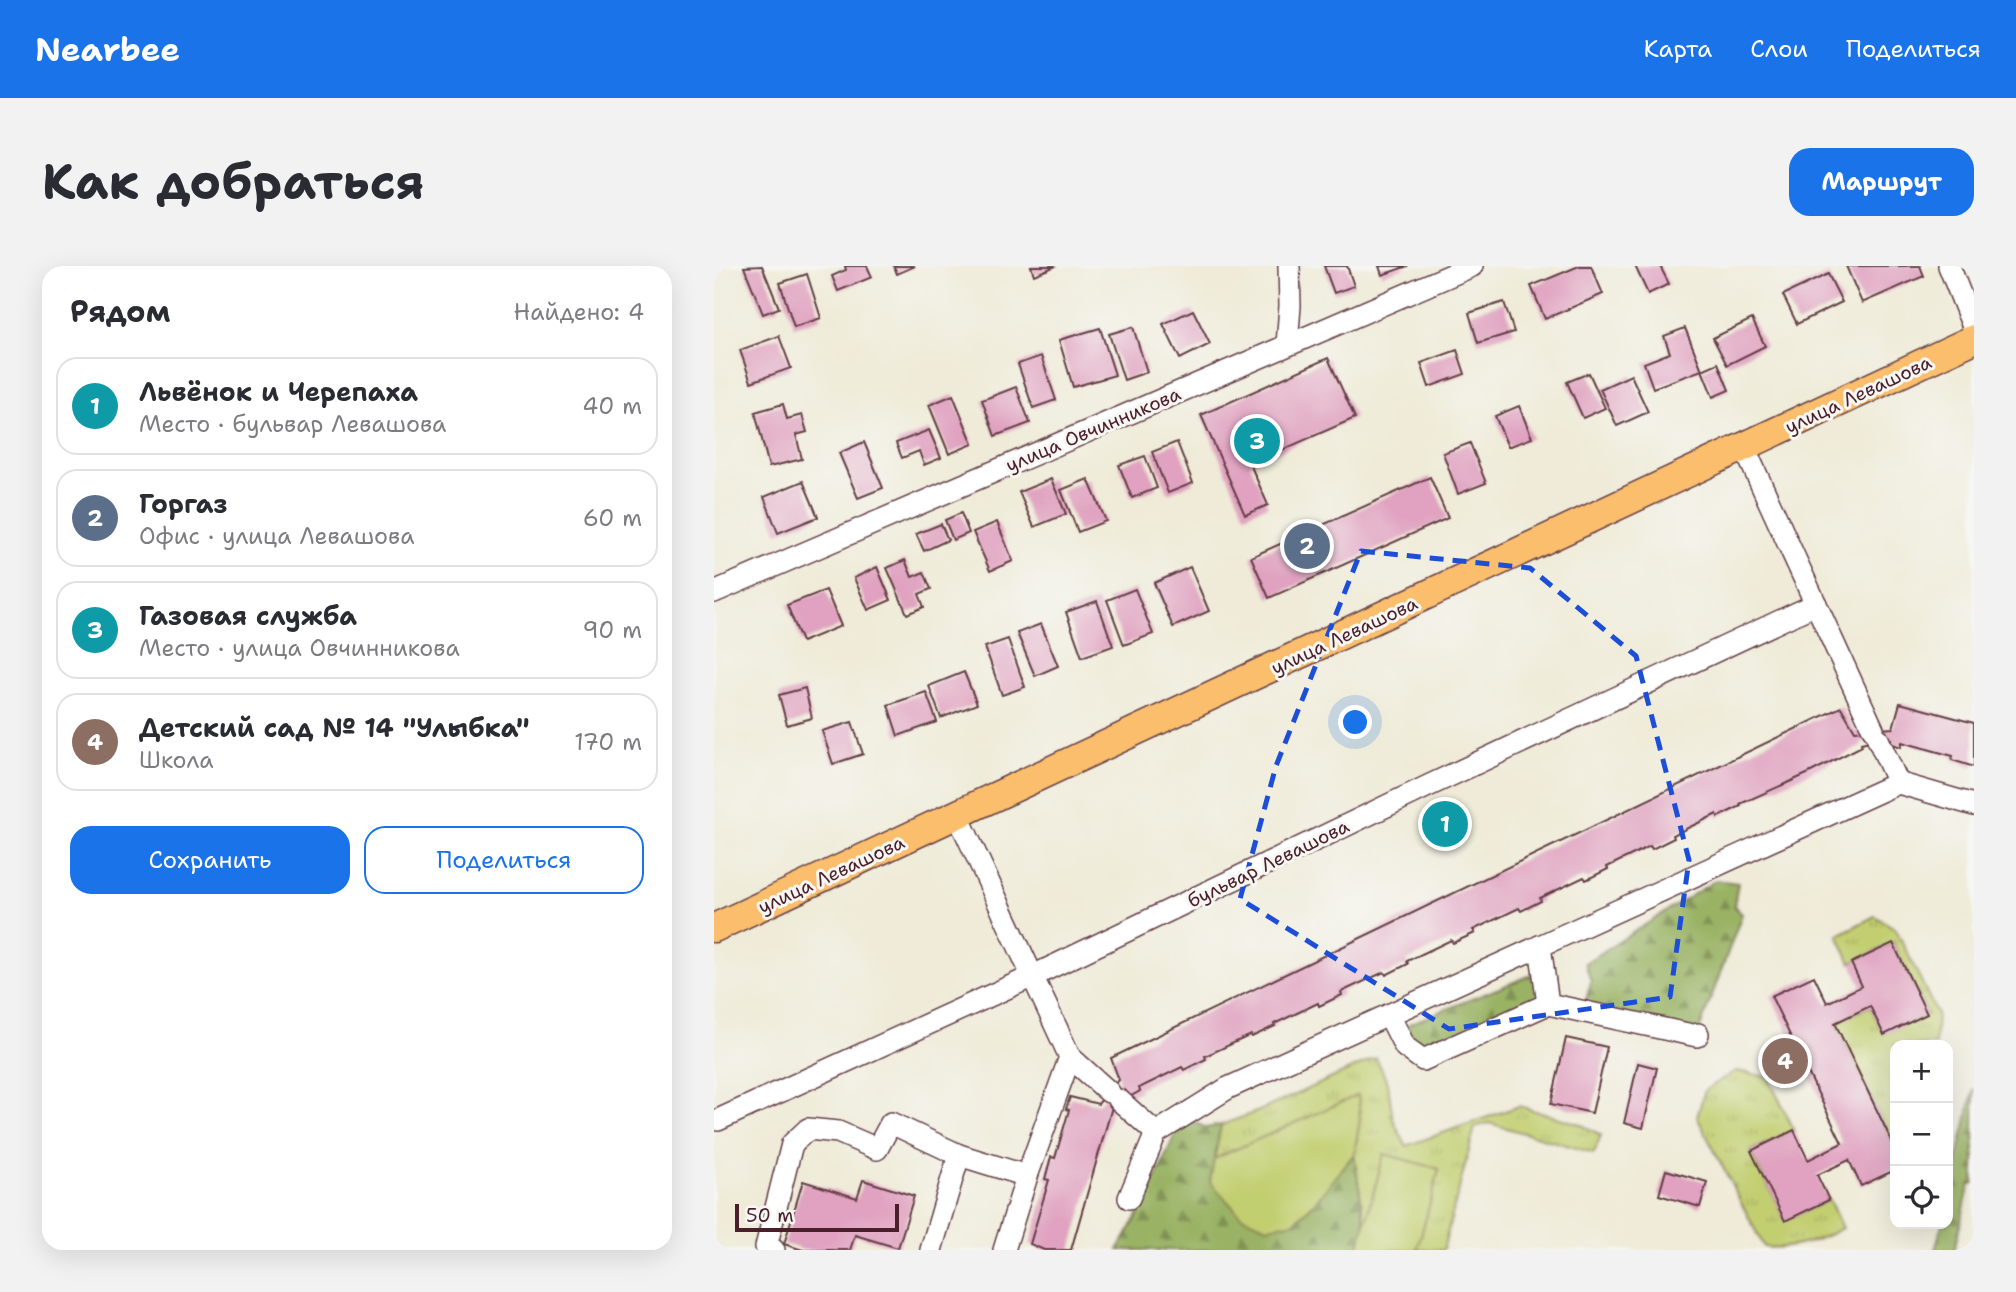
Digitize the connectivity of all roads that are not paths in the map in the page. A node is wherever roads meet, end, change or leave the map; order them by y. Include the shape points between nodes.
1 (1289, 266) edge
2 (1472, 266) edge
3 (1949, 266) edge
4 (1974, 329) edge
5 (1974, 339) edge
6 (1287, 345) junction
7 (1744, 447) junction
8 (714, 592) edge
9 (1816, 604) junction
10 (1898, 783) junction
11 (1974, 805) edge
12 (958, 816) junction
13 (714, 928) edge
14 (1540, 946) junction
15 (1033, 976) junction
16 (1548, 1004) junction
17 (1389, 1015) junction
18 (1698, 1034) dead end
19 (1070, 1057) junction
20 (718, 1120) dead end
21 (1156, 1133) junction
22 (960, 1155) junction
23 (1027, 1176) junction
24 (1129, 1198) dead end
25 (774, 1250) edge
26 (931, 1250) edge
27 (1004, 1250) edge

1 - 6 street
2 - 6 street, улица Овчинникова
3 - 4 street
5 - 7 main road, улица Левашова
6 - 8 street, улица Овчинникова
7 - 9 street
7 - 12 main road, улица Левашова
9 - 10 street
9 - 15 street, бульвар Левашова
10 - 11 street
10 - 14 street
12 - 13 main road, улица Левашова
12 - 15 street
14 - 16 street
14 - 17 street
15 - 19 street
15 - 20 street, бульвар Левашова
16 - 17 street via 1423,1060 1405,1047
16 - 18 street
17 - 21 street via 1228,1088
19 - 21 street
19 - 23 street
21 - 24 street
22 - 23 street
22 - 25 street via 891,1123 877,1149 838,1132 808,1129 792,1144 765,1247
22 - 26 street
23 - 27 street

